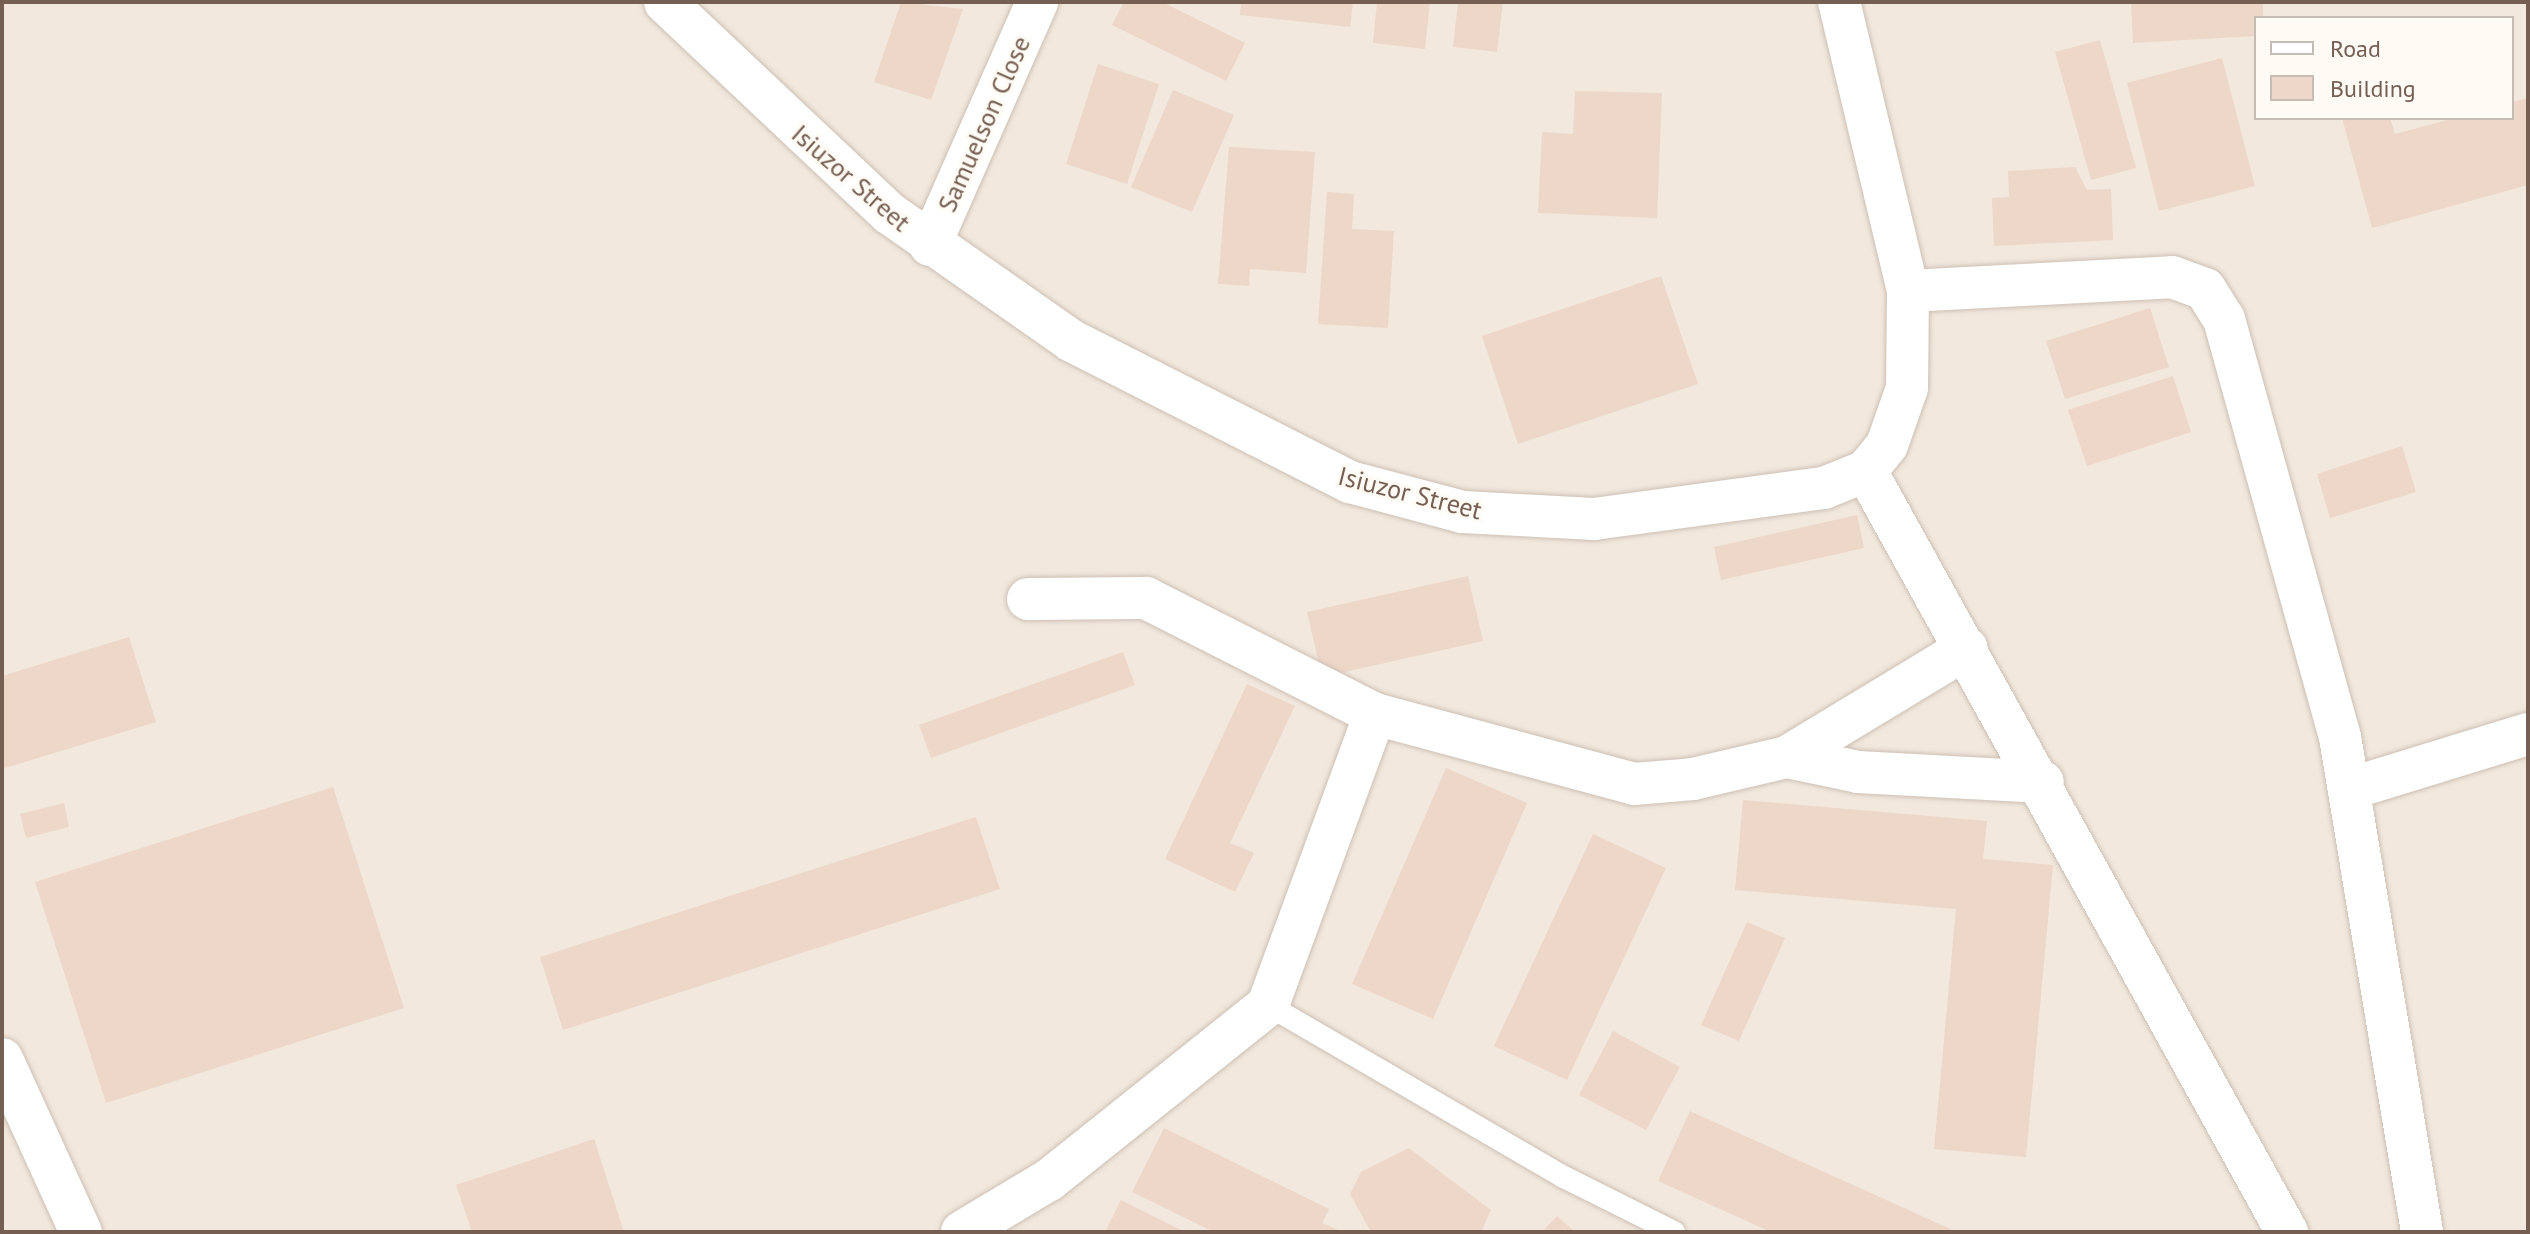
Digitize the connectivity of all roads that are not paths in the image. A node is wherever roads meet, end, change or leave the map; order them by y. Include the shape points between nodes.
1 (665, 2) edge
2 (1037, 2) edge
3 (1839, 2) edge
4 (930, 245) junction
5 (1908, 291) junction
6 (1866, 471) junction
7 (1028, 599) dead end
8 (1967, 648) junction
9 (1375, 714) junction
10 (2528, 734) edge
11 (1787, 757) junction
12 (2043, 782) junction
13 (2349, 789) junction
14 (1268, 1005) junction
15 (2, 1059) edge
16 (968, 1231) edge
17 (81, 1232) edge
18 (1674, 1232) edge
19 (2287, 1232) edge
20 (2422, 1232) edge

1 - 4 street, Isiuzor Street via 811,148
2 - 4 street, Samuelson Close
3 - 5 street
4 - 6 street, Isiuzor Street via 1072,341 1259,441 1350,482 1463,512 1594,519 1745,503 1824,488
5 - 6 street via 1907,388 1887,445
5 - 13 street via 2172,277 2205,289 2224,319 2259,425
6 - 8 street
7 - 9 street via 1146,598
8 - 11 street
8 - 12 street
9 - 11 street via 1634,784 1693,779
9 - 14 street
10 - 13 street
11 - 12 street via 1858,772
12 - 19 street
13 - 20 street
14 - 16 street via 1061,1171
14 - 18 lane via 1564,1177
15 - 17 street

